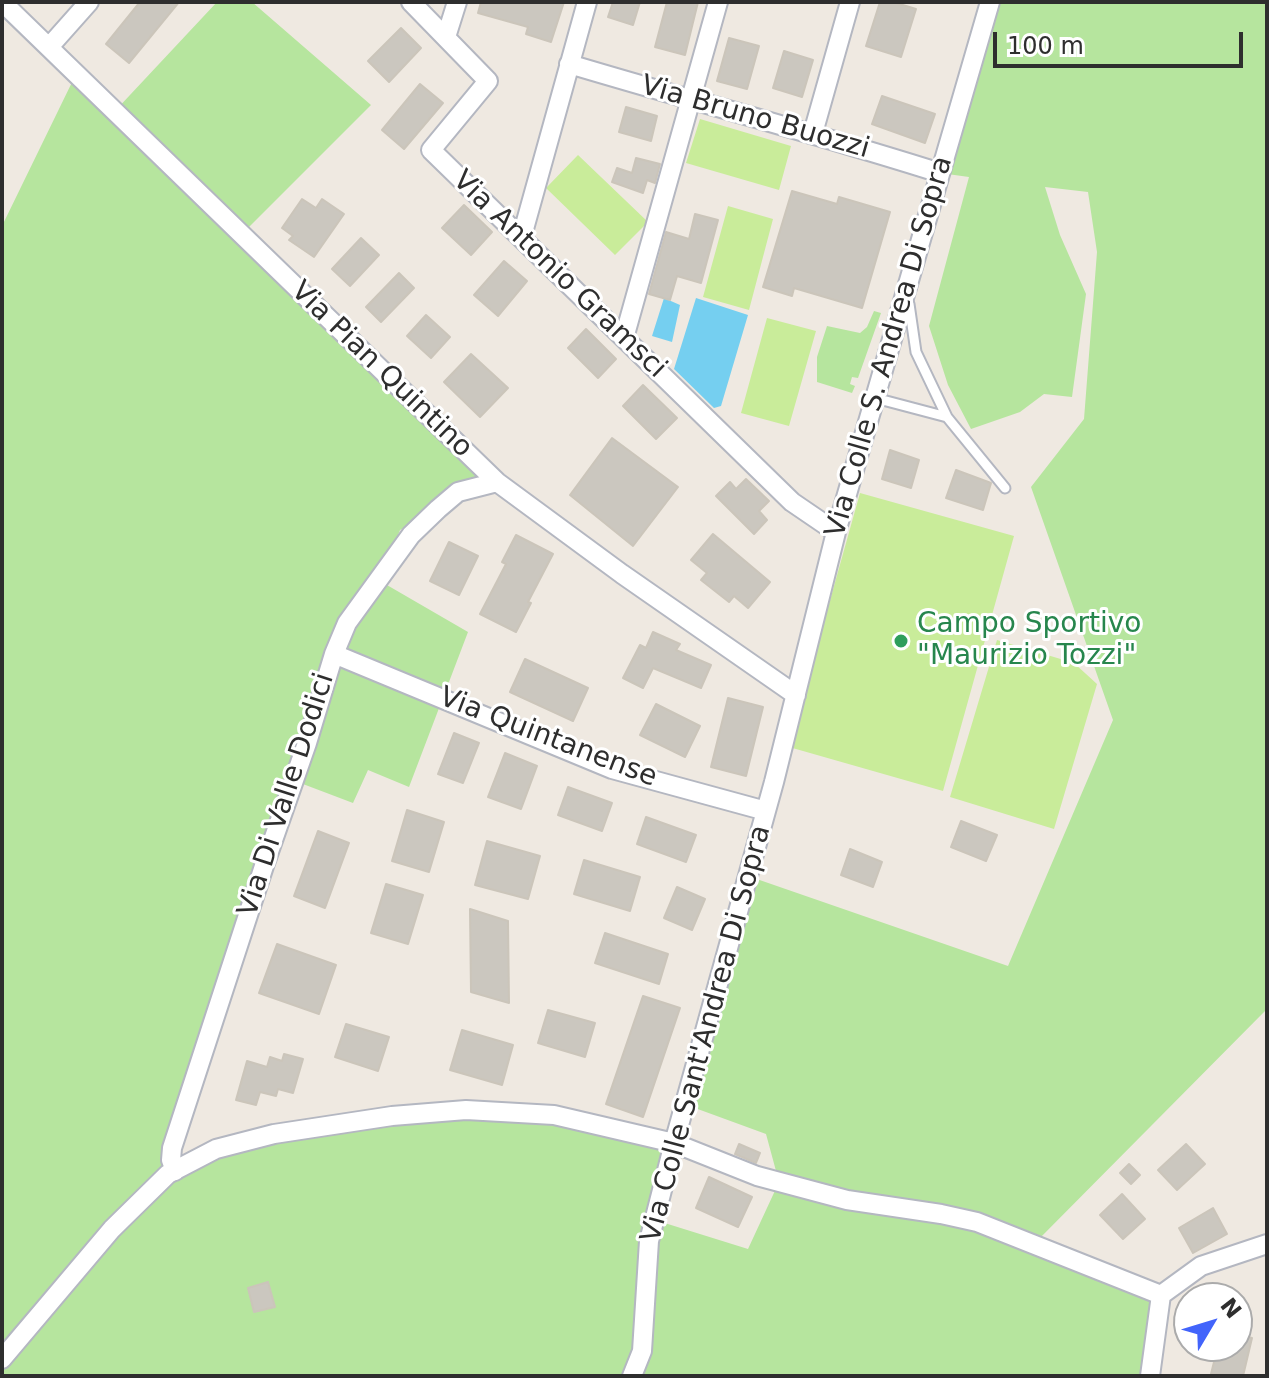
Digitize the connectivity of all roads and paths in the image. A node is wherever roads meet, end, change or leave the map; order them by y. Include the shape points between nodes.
1 (2, 2) edge
2 (89, 2) edge
3 (411, 2) edge
4 (457, 2) edge
5 (587, 2) edge
6 (718, 2) edge
7 (850, 2) edge
8 (990, 2) edge
9 (446, 37) junction
10 (49, 47) junction
11 (569, 64) junction
12 (690, 100) junction
13 (813, 133) junction
14 (940, 173) junction
15 (522, 236) junction
16 (912, 269) junction
17 (624, 338) junction
18 (875, 398) junction
19 (947, 417) junction
20 (497, 482) junction
21 (1005, 488) dead end
22 (836, 532) junction
23 (334, 654) junction
24 (796, 695) junction
25 (766, 811) junction
26 (674, 1143) junction
27 (175, 1171) junction
28 (1267, 1244) edge
29 (1161, 1295) junction
30 (2, 1359) edge
31 (632, 1376) edge
32 (1150, 1376) edge

1 - 10 street, Via Pian Quintino
2 - 10 street
3 - 9 street, Via Antonio Gramsci
4 - 9 street
5 - 11 street
6 - 12 street
7 - 13 street
8 - 14 street, Via Colle S. Andrea Di Sopra
9 - 15 street, Via Antonio Gramsci via 488,81 431,150
10 - 20 street, Via Pian Quintino
11 - 12 street, Via Bruno Buozzi
11 - 15 street
12 - 13 street, Via Bruno Buozzi
12 - 17 street
13 - 14 street, Via Bruno Buozzi
14 - 16 street, Via Colle S. Andrea Di Sopra
15 - 17 street, Via Antonio Gramsci
16 - 18 street, Via Colle S. Andrea Di Sopra
16 - 19 lane via 909,311 916,352
17 - 22 street, Via Antonio Gramsci via 792,502
18 - 19 lane
18 - 22 street, Via Colle S. Andrea Di Sopra
19 - 21 lane
20 - 23 street, Via Di Valle Dodici via 458,492 411,535 347,623
20 - 24 street, Via Pian Quintino
22 - 24 street, Via Colle S. Andrea Di Sopra
23 - 25 street, Via Quintanense via 612,769
23 - 27 street, Via Di Valle Dodici via 172,1148
24 - 25 street, Via Colle Sant'Andrea Di Sopra
25 - 26 street, Via Colle Sant'Andrea Di Sopra
26 - 27 street via 554,1115 466,1110 274,1134 216,1149
26 - 29 street via 757,1176 847,1200 977,1222
26 - 31 street, Via Colle Sant'Andrea Di Sopra via 649,1241 642,1351
27 - 30 street via 112,1229
28 - 29 street via 1201,1266
29 - 32 street

